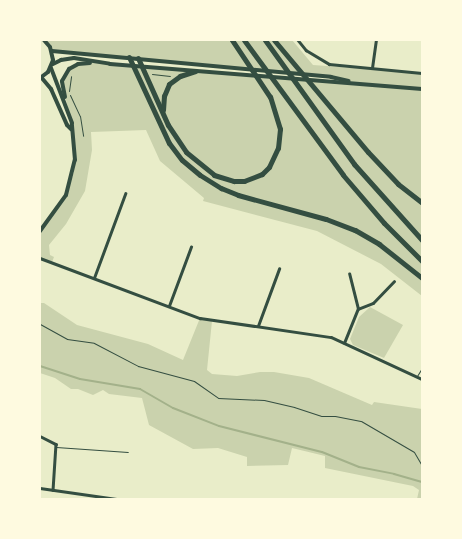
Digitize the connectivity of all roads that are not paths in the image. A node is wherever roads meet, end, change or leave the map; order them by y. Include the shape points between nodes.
1 (232, 40) edge
2 (244, 40) edge
3 (265, 40) edge
4 (274, 40) edge
5 (298, 40) edge
6 (376, 40) edge
7 (46, 41) edge
8 (52, 51) junction
9 (129, 57) junction
10 (138, 58) junction
11 (98, 62) junction
12 (52, 66) junction
13 (132, 66) junction
14 (141, 66) junction
15 (372, 68) junction
16 (195, 71) junction
17 (422, 73) edge
18 (41, 78) edge
19 (358, 83) junction
20 (422, 89) edge
21 (66, 104) junction
22 (164, 116) junction
23 (71, 129) junction
24 (125, 194) dead end
25 (422, 203) edge
26 (40, 231) edge
27 (422, 240) edge
28 (191, 247) dead end
29 (40, 258) edge
30 (422, 261) edge
31 (279, 269) dead end
32 (349, 274) dead end
33 (94, 278) junction
34 (422, 278) edge
35 (394, 281) dead end
36 (169, 306) junction
37 (358, 309) junction
38 (258, 326) junction
39 (344, 343) junction
40 (422, 368) edge
41 (416, 376) junction
42 (422, 379) edge
43 (40, 436) edge
44 (56, 447) junction
45 (128, 452) dead end
46 (40, 488) edge
47 (53, 490) junction
48 (116, 499) edge

1 - 22 highway via 266,90 279,120 278,148 269,167 262,174 244,181 214,175 186,152
2 - 30 highway via 342,175
3 - 27 highway via 342,150
4 - 25 highway via 381,167
5 - 15 street via 325,63
6 - 15 street
7 - 8 main road
8 - 9 main road
8 - 12 main road
9 - 10 main road
9 - 13 highway
10 - 14 highway
10 - 19 main road via 330,77
11 - 12 main road via 66,58
11 - 13 main road
11 - 21 main road via 78,64 69,69 62,81
12 - 18 main road
12 - 21 main road
13 - 14 main road
13 - 34 highway via 169,143 200,176 233,193 355,230 379,244
14 - 16 main road
14 - 22 highway
15 - 17 street
16 - 19 main road
16 - 22 highway via 179,77 168,86 163,99
18 - 23 main road via 53,91
19 - 20 main road
21 - 23 main road
23 - 26 main road via 75,160 71,183 59,207
24 - 33 street
28 - 36 street
29 - 33 street
31 - 38 street
32 - 37 street
33 - 36 street
35 - 37 street via 373,303
36 - 38 street via 200,318
37 - 39 street
38 - 39 street via 323,335
39 - 41 street
40 - 41 lane
41 - 42 street
43 - 44 street via 54,442
44 - 45 lane
44 - 47 street
46 - 47 street
47 - 48 street

